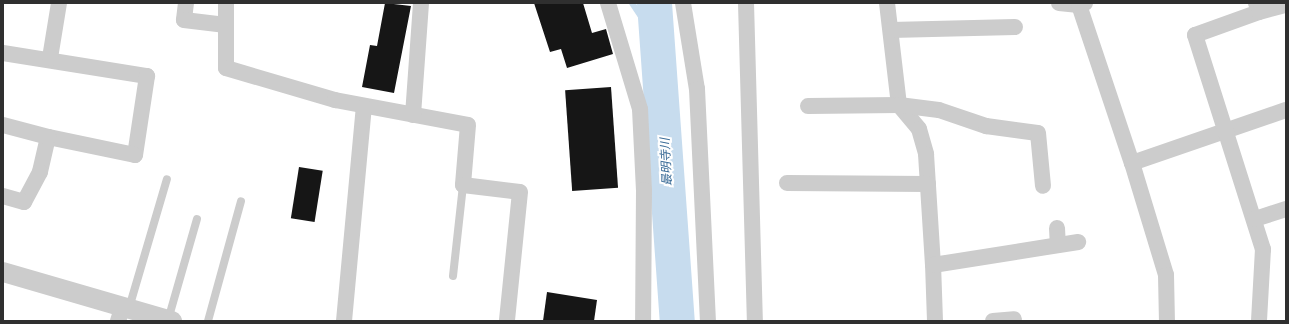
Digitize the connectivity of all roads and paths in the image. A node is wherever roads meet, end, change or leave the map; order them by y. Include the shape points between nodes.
1 (59, 3) edge
2 (186, 3) edge
3 (226, 3) edge
4 (420, 3) edge
5 (608, 3) edge
6 (683, 3) edge
7 (746, 3) edge
8 (888, 3) edge
9 (1060, 3) edge
10 (1082, 4) edge
11 (1286, 5) edge
12 (1258, 7) edge
13 (226, 25) junction
14 (1015, 27) dead end
15 (891, 30) junction
16 (3, 53) edge
17 (50, 58) junction
18 (899, 105) junction
19 (808, 106) dead end
20 (364, 107) junction
21 (1286, 110) edge
22 (413, 115) junction
23 (3, 125) edge
24 (1226, 131) junction
25 (48, 137) junction
26 (1132, 163) junction
27 (167, 179) dead end
28 (787, 183) dead end
29 (928, 184) junction
30 (463, 185) junction
31 (1043, 186) dead end
32 (3, 196) edge
33 (242, 201) dead end
34 (1286, 209) edge
35 (197, 219) dead end
36 (1255, 219) junction
37 (1057, 228) dead end
38 (1078, 242) dead end
39 (1058, 245) junction
40 (933, 265) junction
41 (3, 272) edge
42 (453, 276) dead end
43 (123, 312) edge
44 (1014, 319) dead end
45 (170, 320) edge
46 (208, 321) edge
47 (344, 321) edge
48 (507, 321) edge
49 (643, 321) edge
50 (708, 321) edge
51 (755, 321) edge
52 (935, 321) edge
53 (993, 321) edge
54 (1167, 321) edge
55 (1259, 321) edge

1 - 17 street
2 - 13 street via 184,20
3 - 13 street
4 - 22 street
5 - 49 street via 640,109 644,190
6 - 50 street via 697,89
7 - 51 street
8 - 15 street
9 - 10 street
10 - 26 street
11 - 12 street
12 - 24 street via 1195,35
13 - 20 street via 226,68
14 - 15 street
15 - 18 street
16 - 17 street
17 - 25 street via 146,76 135,155
18 - 19 street
18 - 29 street via 919,129 926,154
18 - 31 street via 938,110 986,126 1038,132
20 - 22 street
20 - 47 street
21 - 24 street
22 - 30 street via 468,125
23 - 25 street
24 - 26 street
24 - 36 street
25 - 32 street via 40,172 24,202
26 - 54 street via 1166,275
27 - 43 lane
28 - 29 street
29 - 40 street
30 - 42 lane
30 - 48 street via 520,192
33 - 46 lane
34 - 36 street
35 - 45 lane
36 - 55 street via 1263,249
37 - 39 street
38 - 39 street
39 - 40 street
40 - 52 street
41 - 43 street
43 - 45 street
44 - 53 street

